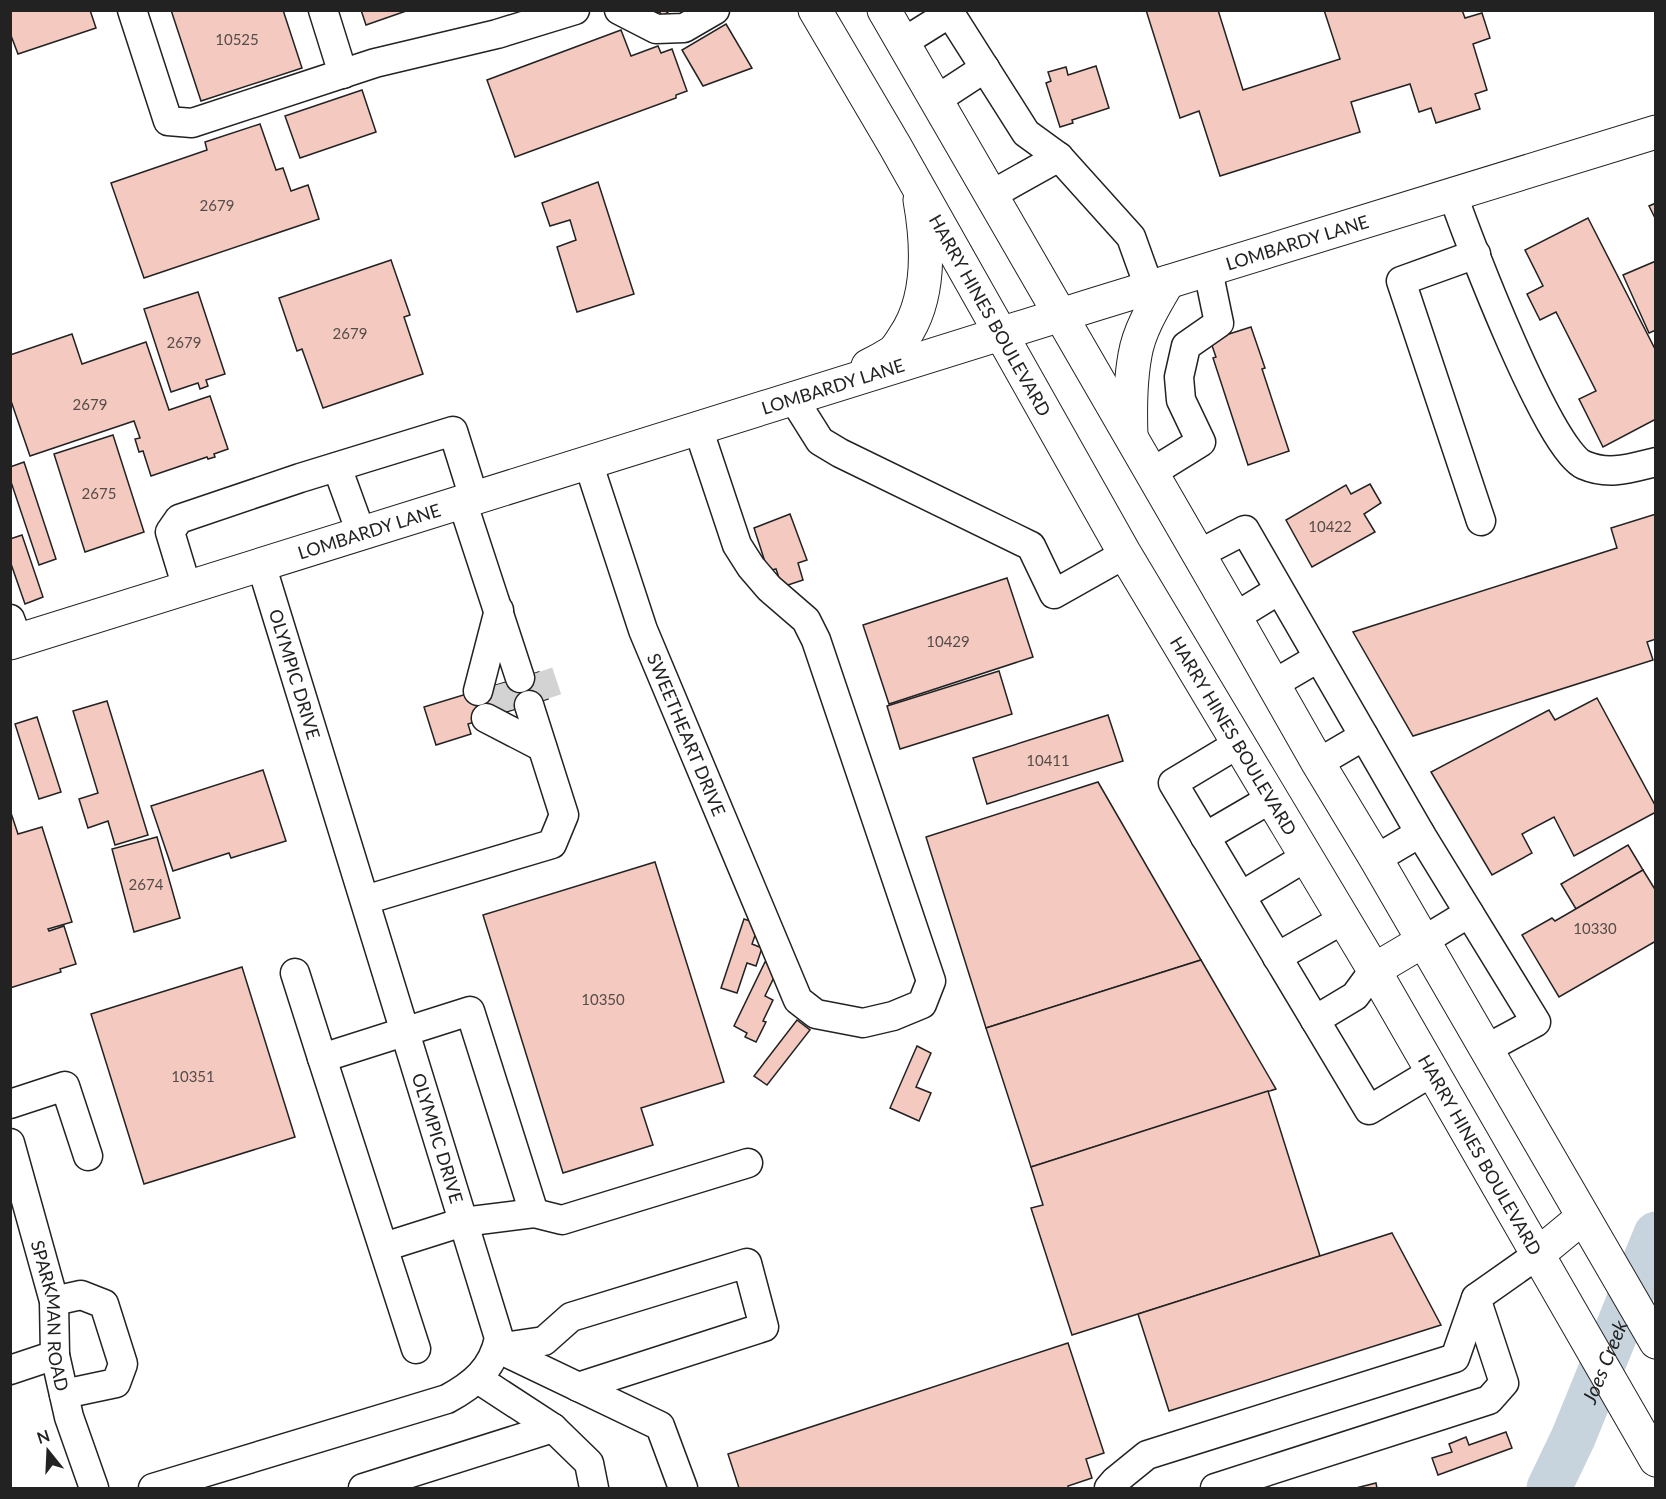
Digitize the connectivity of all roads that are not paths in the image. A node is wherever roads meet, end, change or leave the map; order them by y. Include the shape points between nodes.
1 (132, 10) edge
2 (323, 10) edge
3 (575, 10) edge
4 (619, 10) edge
5 (715, 10) edge
6 (815, 10) edge
7 (884, 10) edge
8 (949, 12) edge
9 (902, 43) junction
10 (986, 68) junction
11 (344, 74) junction
12 (936, 100) junction
13 (1656, 130) edge
14 (1059, 157) junction
15 (916, 184) junction
16 (991, 195) junction
17 (1453, 195) junction
18 (1476, 254) junction
19 (1208, 270) junction
20 (1158, 284) junction
21 (1059, 315) junction
22 (1001, 333) junction
23 (841, 383) junction
24 (793, 398) junction
25 (698, 428) junction
26 (1131, 438) junction
27 (588, 462) junction
28 (1656, 462) edge
29 (337, 467) junction
30 (1151, 473) junction
31 (468, 500) junction
32 (1481, 521) dead end
33 (361, 533) junction
34 (1125, 554) junction
35 (1199, 554) junction
36 (261, 564) junction
37 (187, 588) junction
38 (1279, 590) junction
39 (499, 610) junction
40 (1235, 617) junction
41 (13, 634) edge
42 (1318, 658) junction
43 (1272, 685) junction
44 (1364, 736) junction
45 (1238, 744) junction
46 (542, 747) junction
47 (1317, 763) junction
48 (1272, 798) junction
49 (1420, 833) junction
50 (1205, 837) junction
51 (1306, 857) junction
52 (1376, 859) junction
53 (1240, 896) junction
54 (365, 900) junction
55 (1469, 913) junction
56 (1344, 919) junction
57 (1424, 941) junction
58 (1277, 957) junction
59 (1374, 970) junction
60 (295, 974) dead end
61 (1315, 1020) junction
62 (406, 1031) junction
63 (1486, 1048) junction
64 (322, 1058) junction
65 (1432, 1072) junction
66 (10, 1104) edge
67 (10, 1143) edge
68 (88, 1156) dead end
69 (748, 1163) dead end
70 (534, 1214) junction
71 (463, 1222) junction
72 (1587, 1225) junction
73 (384, 1247) junction
74 (1537, 1255) junction
75 (1476, 1298) junction
76 (54, 1301) junction
77 (1656, 1342) edge
78 (497, 1348) junction
79 (416, 1349) dead end
80 (55, 1355) junction
81 (10, 1370) edge
82 (477, 1379) junction
83 (578, 1387) junction
84 (64, 1394) junction
85 (553, 1428) junction
86 (1649, 1450) edge
87 (1279, 1479) edge
88 (94, 1488) edge
89 (155, 1488) edge
90 (363, 1488) edge
91 (594, 1488) edge
92 (683, 1488) edge
93 (1109, 1488) edge
94 (1215, 1488) edge

1 - 11 street via 168,121 192,123
2 - 11 street
3 - 11 street
4 - 5 street via 656,29 684,28
6 - 15 main road, HARRY HINES BOULEVARD
7 - 9 main road
8 - 9 street
8 - 10 street
9 - 12 main road
10 - 12 street
10 - 14 street via 1026,133
12 - 16 main road
13 - 17 main road, LOMBARDY LANE
14 - 16 street
14 - 20 street via 1131,237
15 - 22 main road, HARRY HINES BOULEVARD
15 - 23 main road via 924,221 925,254 919,308 894,351
16 - 21 main road
17 - 18 street
17 - 19 main road, LOMBARDY LANE
18 - 28 street via 1530,385 1565,449 1582,465 1615,472
18 - 32 street via 1401,281
19 - 20 main road, LOMBARDY LANE
19 - 30 street via 1218,323 1186,346 1179,377 1181,400 1201,442
20 - 21 main road, LOMBARDY LANE
20 - 26 main road via 1135,354
21 - 22 main road, LOMBARDY LANE
21 - 26 main road
22 - 23 main road, LOMBARDY LANE
22 - 34 main road, HARRY HINES BOULEVARD
23 - 24 main road, LOMBARDY LANE
24 - 25 main road, LOMBARDY LANE
24 - 34 street via 820,441 1031,546 1054,594
25 - 27 main road, LOMBARDY LANE
25 - 27 street, SWEETHEART DRIVE via 737,545 769,588 806,620 816,640 931,981 922,1004 893,1016 863,1023 816,1014 798,1000 643,630
26 - 30 main road
27 - 31 main road, LOMBARDY LANE
29 - 31 street via 453,431
29 - 33 street
29 - 37 street via 179,519 170,532
30 - 35 main road
31 - 33 main road, LOMBARDY LANE
31 - 39 street
33 - 36 main road, LOMBARDY LANE
34 - 45 main road, HARRY HINES BOULEVARD
35 - 38 street via 1245,530
35 - 40 main road
36 - 37 main road, LOMBARDY LANE
36 - 54 street, OLYMPIC DRIVE
37 - 41 main road, LOMBARDY LANE
38 - 40 street
38 - 42 street
39 - 39 street via 509,681
40 - 43 main road
42 - 43 street
42 - 44 street
43 - 47 main road
44 - 47 street
44 - 49 street
45 - 48 main road, HARRY HINES BOULEVARD
45 - 50 street via 1173,783
46 - 46 street via 518,709
46 - 54 street via 564,815 552,844
47 - 52 main road
48 - 50 street
48 - 51 main road, HARRY HINES BOULEVARD
49 - 52 street
49 - 55 street
50 - 53 street
51 - 53 street
51 - 56 main road, HARRY HINES BOULEVARD
52 - 57 main road
53 - 58 street
54 - 62 street, OLYMPIC DRIVE
55 - 57 street
55 - 63 street via 1536,1022
56 - 58 street
56 - 59 main road, HARRY HINES BOULEVARD
57 - 59 main road
57 - 63 main road
58 - 61 street
59 - 61 street via 1355,996
59 - 65 main road, HARRY HINES BOULEVARD
60 - 64 street
61 - 65 street via 1369,1110
62 - 64 street
62 - 70 street via 470,1011
62 - 71 street, OLYMPIC DRIVE
63 - 72 main road
64 - 73 street
65 - 74 main road, HARRY HINES BOULEVARD
66 - 68 street via 66,1086
67 - 76 street, SPARKMAN ROAD
69 - 70 street via 562,1220
70 - 71 street
71 - 73 street
71 - 78 street, OLYMPIC DRIVE via 497,1329
72 - 74 main road
72 - 77 main road
73 - 79 street
74 - 75 street
74 - 86 main road, HARRY HINES BOULEVARD
75 - 87 street via 1504,1383 1489,1400
75 - 93 street via 1455,1358 1147,1455
76 - 80 street, SPARKMAN ROAD
76 - 84 street via 81,1295 104,1305 123,1364 116,1383
78 - 82 street via 488,1368
78 - 83 street
78 - 83 street via 544,1341 571,1317 747,1263 764,1327
80 - 81 street
80 - 84 street, SPARKMAN ROAD
82 - 85 street
82 - 89 street via 447,1398
83 - 92 street via 660,1426
84 - 88 street, SPARKMAN ROAD
85 - 90 street
85 - 91 street via 589,1463
87 - 94 street

